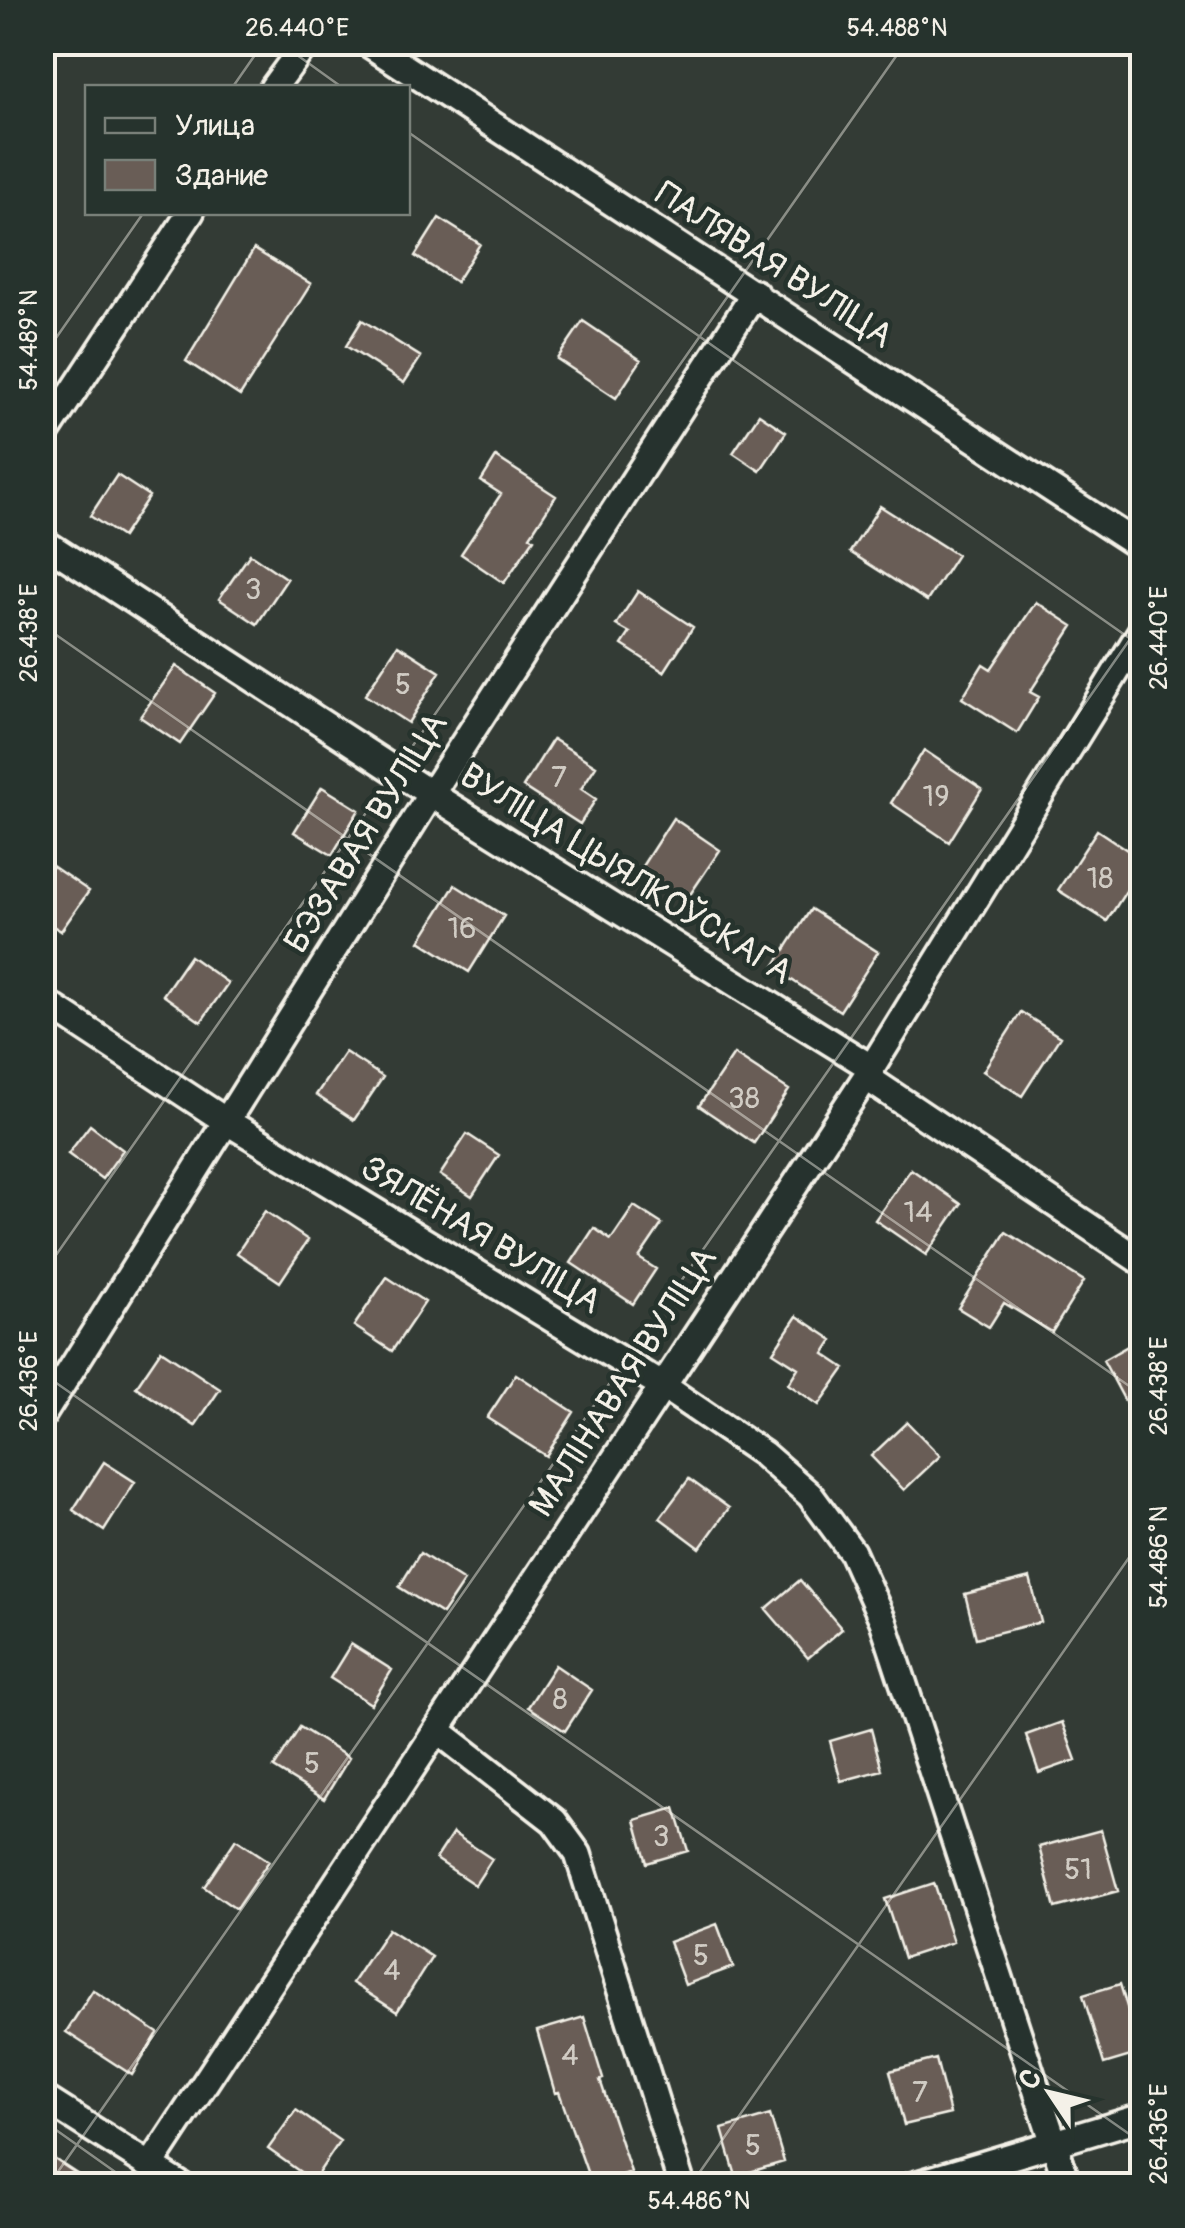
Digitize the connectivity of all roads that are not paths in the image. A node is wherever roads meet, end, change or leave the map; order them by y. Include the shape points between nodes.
1 (307, 42) edge
2 (366, 42) edge
3 (275, 85) edge
4 (189, 215) edge
5 (755, 293) junction
6 (42, 439) edge
7 (42, 541) edge
8 (1142, 548) edge
9 (1142, 630) edge
10 (431, 794) junction
11 (42, 1000) edge
12 (869, 1072) junction
13 (226, 1121) junction
14 (1142, 1262) edge
15 (663, 1386) junction
16 (42, 1416) edge
17 (437, 1730) junction
18 (42, 2097) edge
19 (1142, 2117) edge
20 (1056, 2145) junction
21 (151, 2165) junction
22 (182, 2186) edge
23 (682, 2186) edge
24 (911, 2186) edge
25 (1068, 2186) edge

1 - 3 street
2 - 5 street, ПАЛЯВАЯ ВУЛІЦА
4 - 6 street
5 - 8 street, ПАЛЯВАЯ ВУЛІЦА
5 - 10 street, БЭЗАВАЯ ВУЛІЦА
7 - 10 street, ВУЛІЦА ЦЫЯЛКОЎСКАГА
9 - 12 street, МАЛІНАВАЯ ВУЛІЦА
10 - 12 street, ВУЛІЦА ЦЫЯЛКОЎСКАГА
10 - 13 street, БЭЗАВАЯ ВУЛІЦА
11 - 13 street, ЗЯЛЁНАЯ ВУЛІЦА
12 - 14 street, ВУЛІЦА ЦЫЯЛКОЎСКАГА
12 - 15 street, МАЛІНАВАЯ ВУЛІЦА
13 - 15 street, ЗЯЛЁНАЯ ВУЛІЦА
13 - 16 street, БЭЗАВАЯ ВУЛІЦА
15 - 17 street, МАЛІНАВАЯ ВУЛІЦА
15 - 20 street, ЗЯЛЁНАЯ ВУЛІЦА via 810,1496 852,1552 884,1621
17 - 21 street, МАЛІНАВАЯ ВУЛІЦА
17 - 23 street via 554,1822 578,1854
18 - 21 street
19 - 20 street
20 - 24 street
20 - 25 street, ЗЯЛЁНАЯ ВУЛІЦА
21 - 22 street

